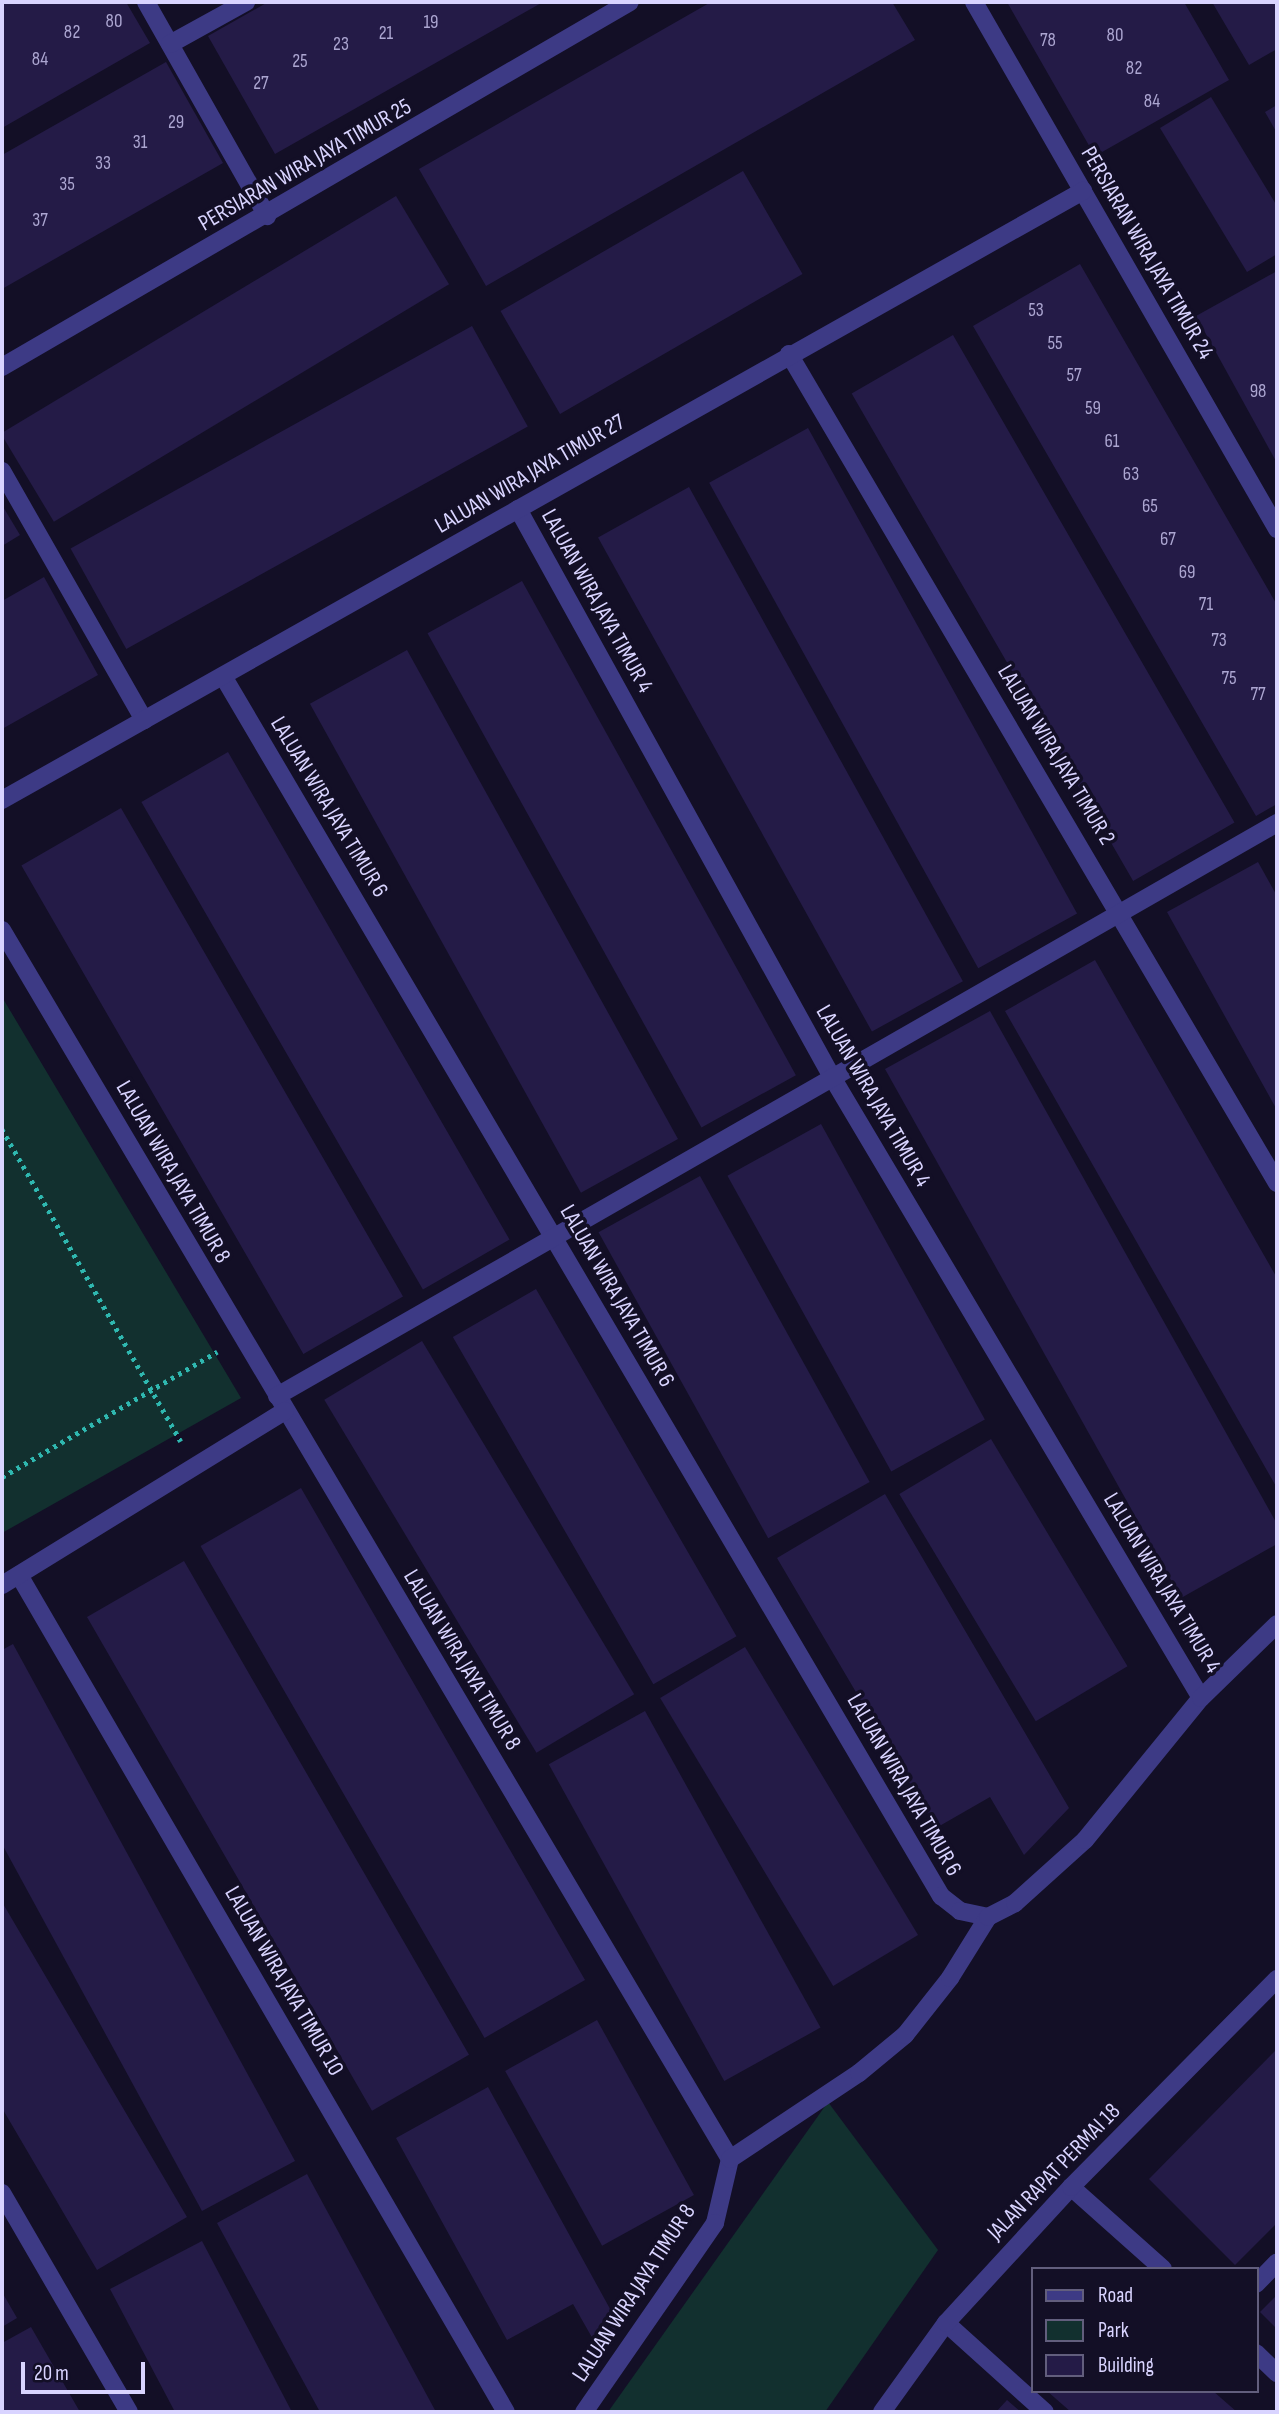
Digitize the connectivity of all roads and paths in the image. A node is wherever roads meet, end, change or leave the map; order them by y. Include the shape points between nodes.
1 (146, 2) edge
2 (246, 2) edge
3 (630, 2) edge
4 (974, 2) edge
5 (170, 44) junction
6 (1083, 191) junction
7 (267, 216) junction
8 (789, 354) junction
9 (2, 366) edge
10 (2, 471) edge
11 (518, 509) junction
12 (1277, 529) edge
13 (223, 676) junction
14 (144, 720) junction
15 (2, 800) edge
16 (1277, 823) edge
17 (1120, 911) junction
18 (2, 930) edge
19 (832, 1077) junction
20 (2, 1129) edge
21 (1277, 1183) edge
22 (555, 1239) junction
23 (242, 1337) junction
24 (153, 1391) junction
25 (281, 1404) junction
26 (196, 1466) junction
27 (2, 1477) edge
28 (19, 1575) junction
29 (2, 1585) edge
30 (1277, 1624) edge
31 (1201, 1698) junction
32 (988, 1917) junction
33 (1277, 1979) edge
34 (730, 2159) junction
35 (1072, 2187) junction
36 (2, 2193) edge
37 (1277, 2262) edge
38 (1161, 2267) edge
39 (1258, 2282) edge
40 (946, 2323) junction
41 (1258, 2355) edge
42 (1277, 2373) edge
43 (130, 2412) edge
44 (506, 2412) edge
45 (584, 2412) edge
46 (882, 2412) edge
47 (1045, 2412) edge

1 - 5 street
2 - 5 street
3 - 7 street, PERSIARAN WIRA JAYA TIMUR 25
4 - 6 street, PERSIARAN WIRA JAYA TIMUR 24
5 - 7 street
6 - 8 street, LALUAN WIRA JAYA TIMUR 27
6 - 12 street, PERSIARAN WIRA JAYA TIMUR 24
7 - 9 street, PERSIARAN WIRA JAYA TIMUR 25
8 - 11 street, LALUAN WIRA JAYA TIMUR 27
8 - 17 street, LALUAN WIRA JAYA TIMUR 2
10 - 14 street
11 - 13 street, LALUAN WIRA JAYA TIMUR 27
11 - 19 street, LALUAN WIRA JAYA TIMUR 4
13 - 14 street, LALUAN WIRA JAYA TIMUR 27
13 - 22 street, LALUAN WIRA JAYA TIMUR 6
14 - 15 street, LALUAN WIRA JAYA TIMUR 27
16 - 17 street
17 - 19 street
17 - 21 street, LALUAN WIRA JAYA TIMUR 2
18 - 23 street, LALUAN WIRA JAYA TIMUR 8
19 - 22 street
19 - 31 street, LALUAN WIRA JAYA TIMUR 4
20 - 24 path
22 - 25 street
22 - 32 street, LALUAN WIRA JAYA TIMUR 6 via 941,1896 960,1911
23 - 24 path
23 - 25 street, LALUAN WIRA JAYA TIMUR 8
24 - 26 path
24 - 27 path
25 - 26 street
25 - 34 street, LALUAN WIRA JAYA TIMUR 8
26 - 28 street
28 - 29 street
28 - 44 street, LALUAN WIRA JAYA TIMUR 10
30 - 31 street
31 - 32 street via 1085,1840 1015,1903
32 - 34 street via 950,1979 905,2035 859,2073
33 - 35 street, JALAN RAPAT PERMAI 18
34 - 45 street, LALUAN WIRA JAYA TIMUR 8 via 715,2223
35 - 38 street
35 - 40 street, JALAN RAPAT PERMAI 18
36 - 43 street
37 - 39 street
40 - 46 street, JALAN RAPAT PERMAI 18
40 - 47 street
41 - 42 street

